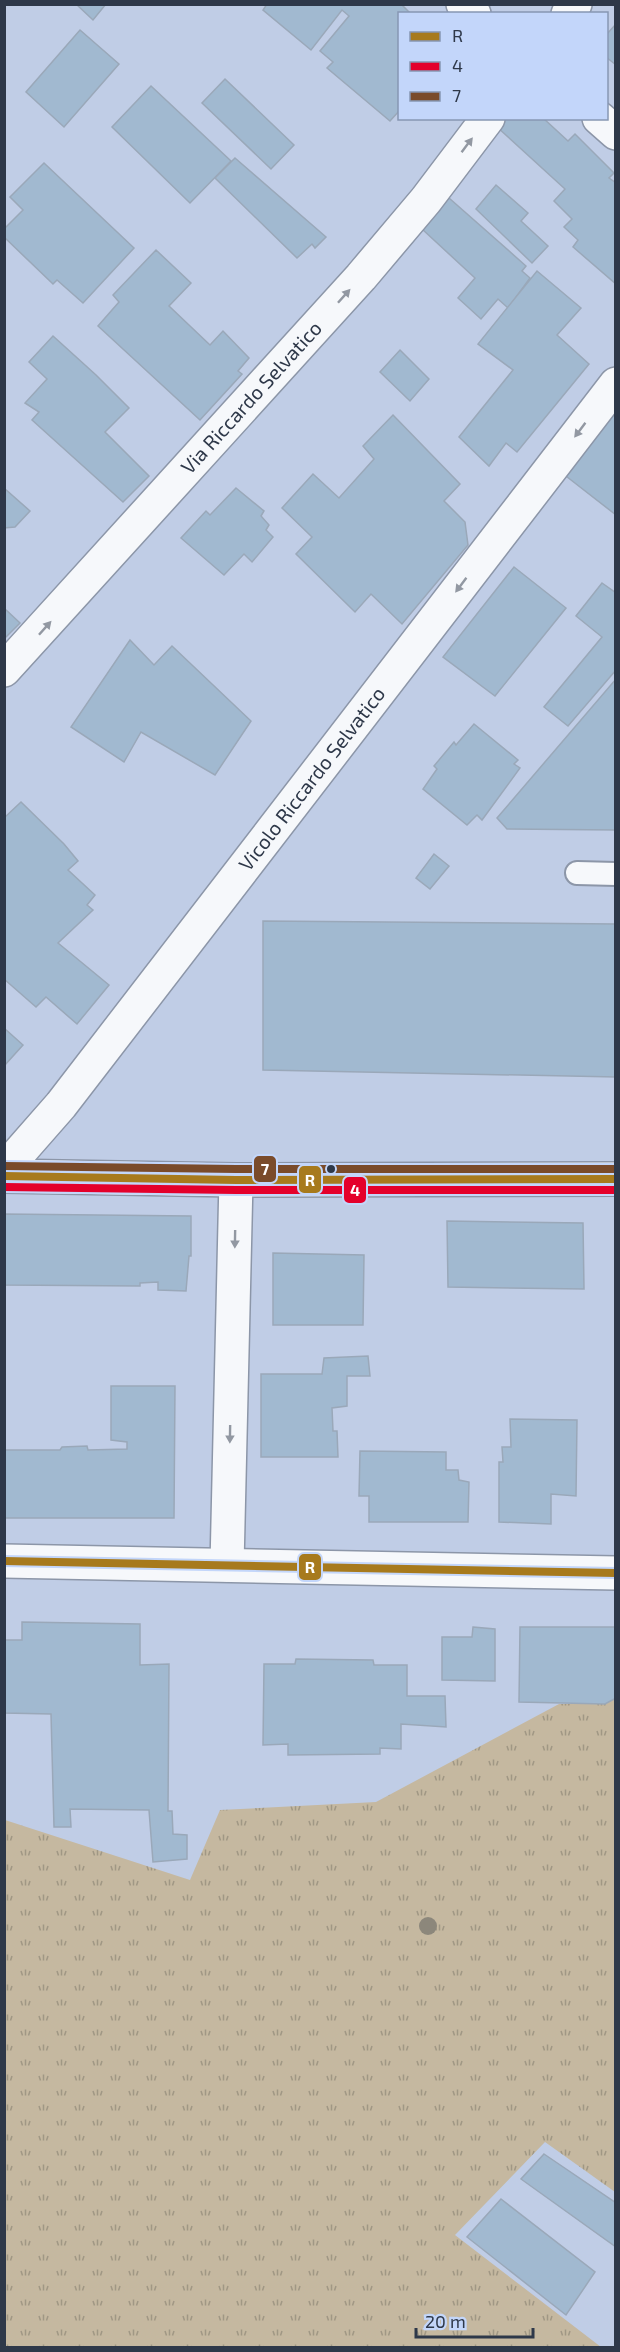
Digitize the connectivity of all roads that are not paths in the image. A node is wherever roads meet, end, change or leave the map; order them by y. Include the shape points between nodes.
1 (486, 120) edge
2 (601, 120) edge
3 (615, 133) edge
4 (615, 384) edge
5 (4, 670) edge
6 (577, 873) dead end
7 (615, 874) edge
8 (4, 1170) edge
9 (4, 1176) edge
10 (615, 1179) edge
11 (236, 1180) junction
12 (4, 1561) edge
13 (227, 1564) junction
14 (615, 1573) edge

5 -> 1 street, Via Riccardo Selvatico via 361,277
2 - 3 street
4 -> 8 street, Vicolo Riccardo Selvatico via 61,1105
6 - 7 lane
9 - 11 street
10 - 11 street
11 -> 13 street
12 - 13 street
13 - 14 street

